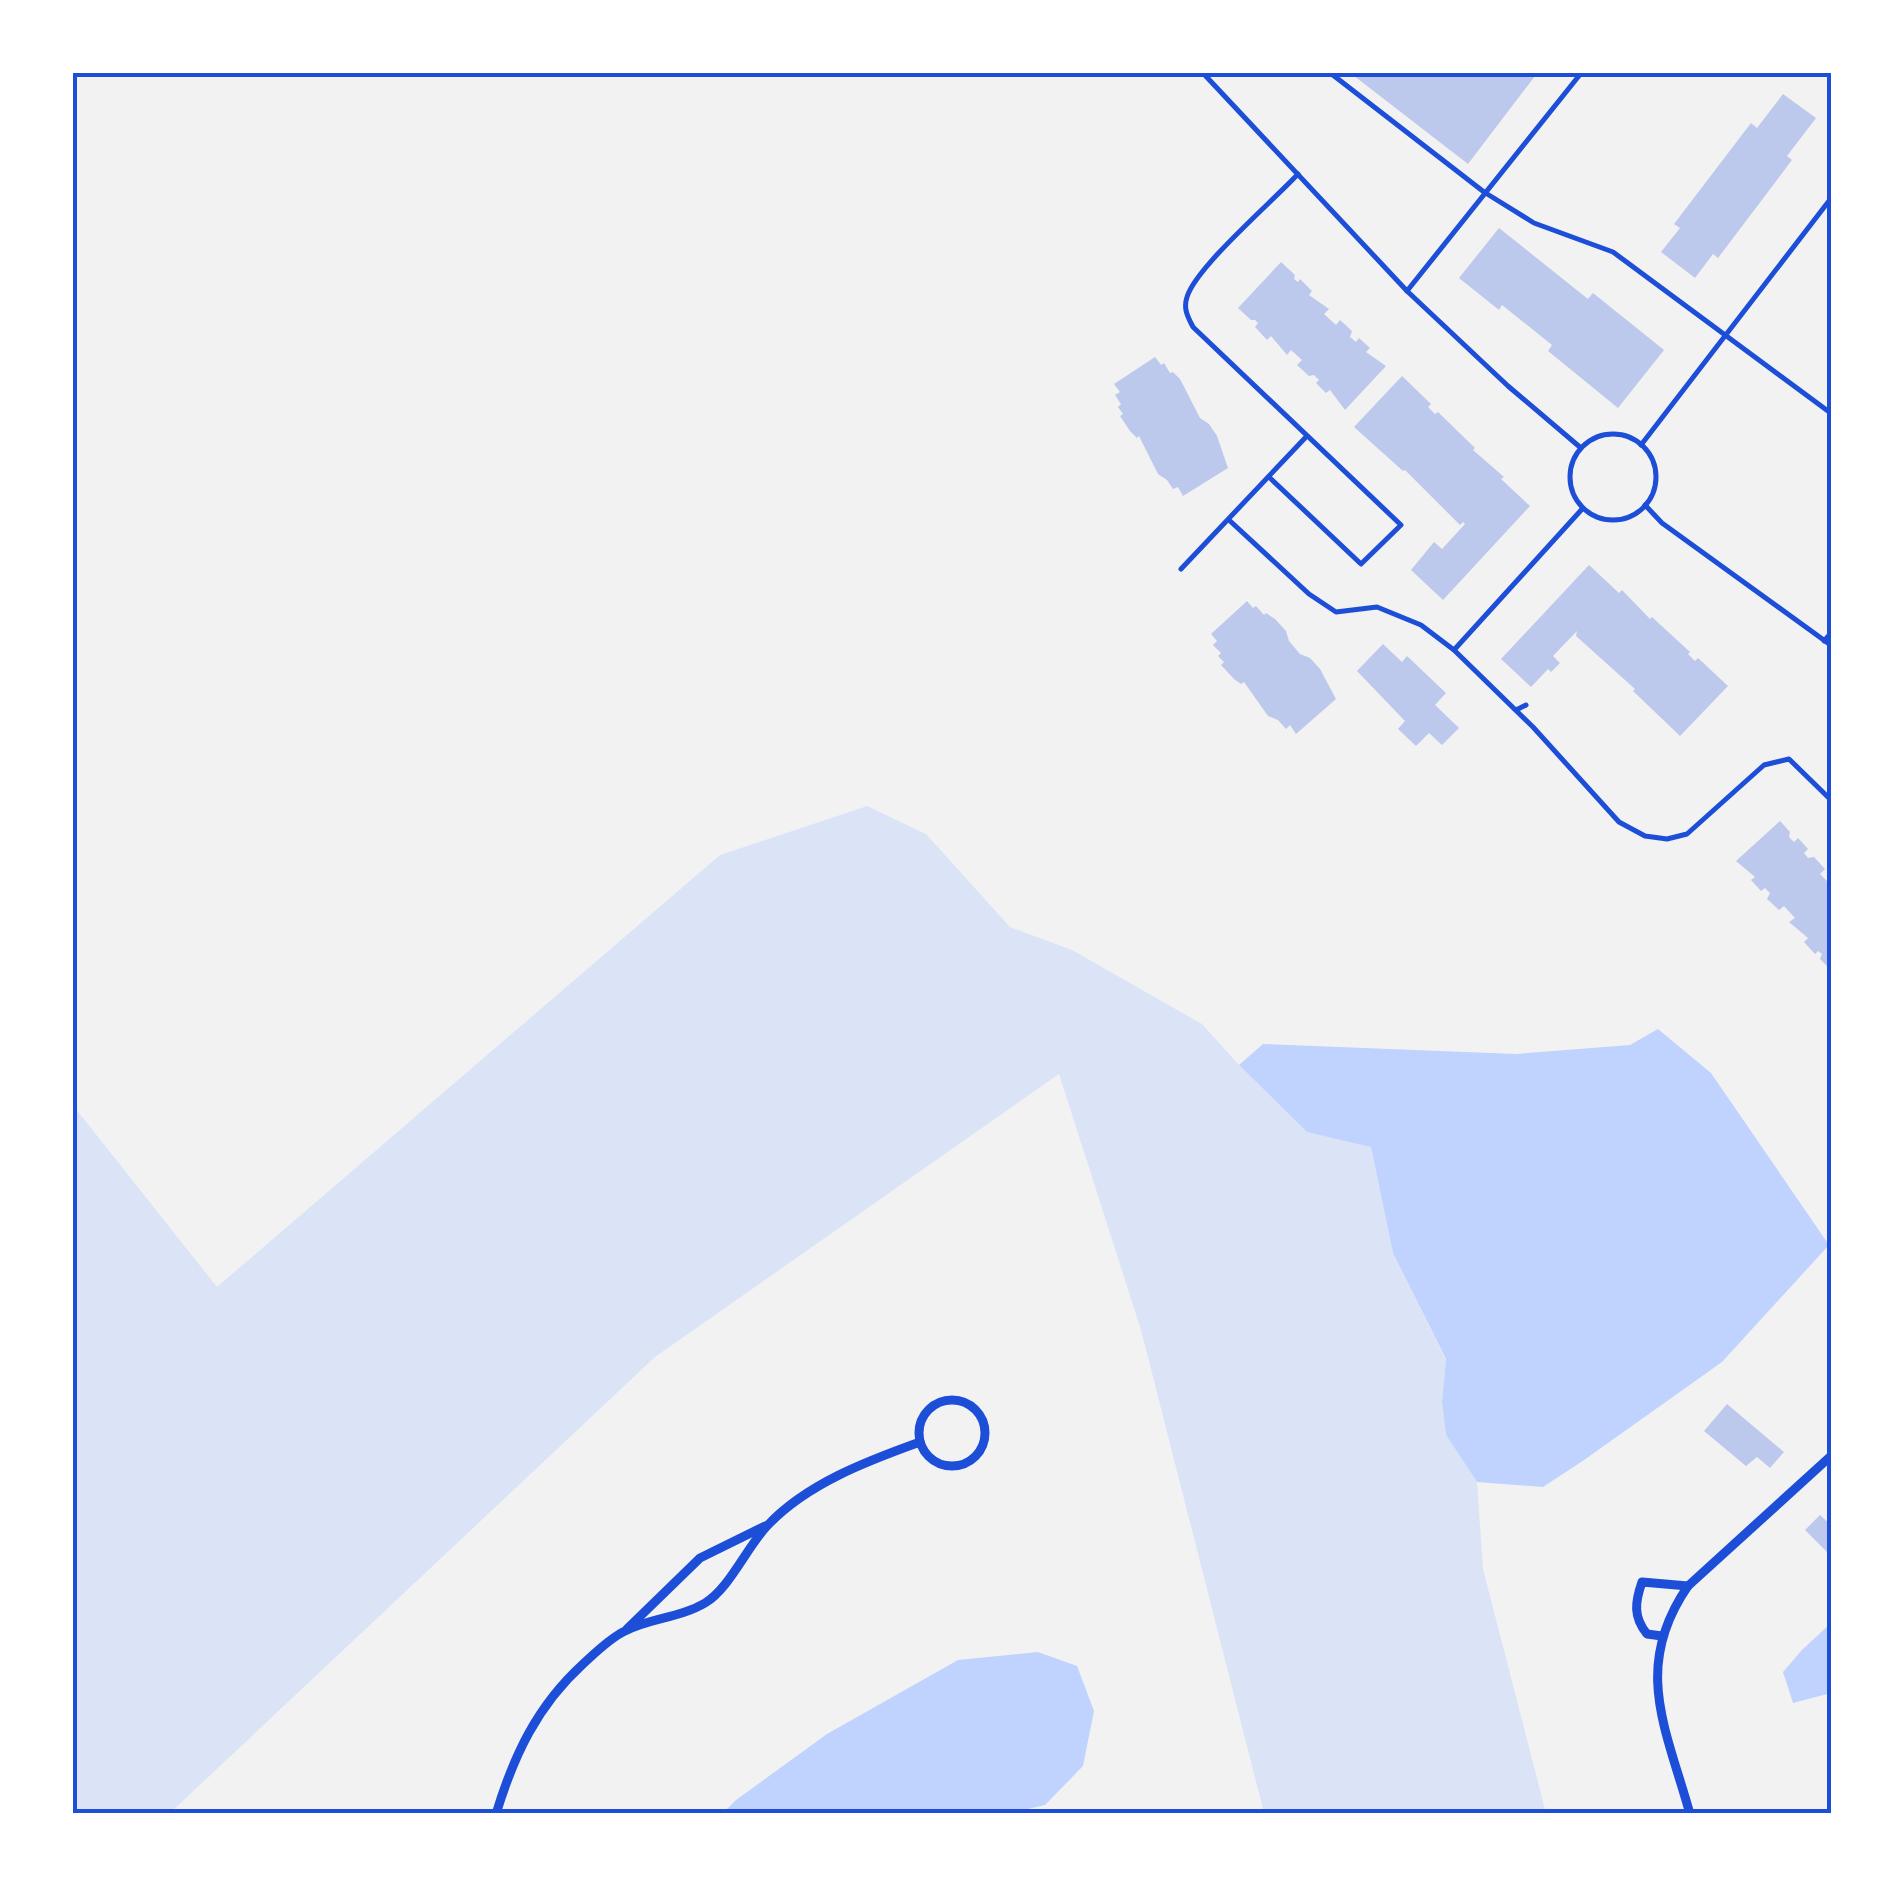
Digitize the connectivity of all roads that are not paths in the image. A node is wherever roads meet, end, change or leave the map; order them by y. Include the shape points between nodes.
1 (1202, 72) edge
2 (1213, 72) edge
3 (1329, 72) edge
4 (1582, 72) edge
5 (1208, 80) junction
6 (1298, 174) junction
7 (1484, 192) junction
8 (1832, 197) edge
9 (1407, 291) junction
10 (1724, 335) junction
11 (1832, 414) edge
12 (1305, 438) junction
13 (1641, 445) junction
14 (1581, 448) junction
15 (1269, 477) junction
16 (1646, 505) junction
17 (1584, 508) junction
18 (1230, 520) junction
19 (1181, 569) dead end
20 (1832, 632) edge
21 (1824, 642) junction
22 (1832, 646) edge
23 (1454, 650) junction
24 (1526, 705) dead end
25 (1516, 710) junction
26 (1832, 801) edge
27 (920, 1442) junction
28 (1832, 1456) edge
29 (767, 1525) junction
30 (1688, 1586) junction
31 (625, 1631) junction
32 (1662, 1636) junction
33 (496, 1814) edge
34 (1690, 1814) edge

1 - 5 lane
2 - 5 lane
3 - 7 lane
4 - 7 lane
5 - 6 lane
6 - 9 lane
6 - 12 lane via 1196,282 1186,314
7 - 9 lane
7 - 10 lane via 1534,223 1613,252
8 - 10 lane
9 - 14 lane
10 - 11 lane
10 - 13 lane
12 - 15 lane
12 - 15 lane via 1401,525 1362,564
13 - 14 lane via 1604,435
13 - 16 lane via 1656,481
14 - 17 lane via 1570,485
15 - 18 lane
16 - 17 lane via 1608,520
16 - 21 lane
17 - 23 lane
18 - 19 lane
18 - 23 lane via 1336,612 1377,608 1421,625
20 - 21 lane
21 - 22 lane
23 - 25 lane
24 - 25 lane
25 - 26 lane via 1619,822 1644,836 1688,834 1764,765 1789,759
27 - 27 street via 933,1460 954,1466 981,1449 984,1428 974,1408 944,1400 926,1412
27 - 29 street via 832,1478
28 - 30 street
29 - 31 street via 700,1558
29 - 31 street via 707,1602
30 - 32 street
30 - 32 street via 1642,1582 1637,1622 1647,1634
31 - 33 street via 567,1679 531,1724
32 - 34 street via 1658,1700

